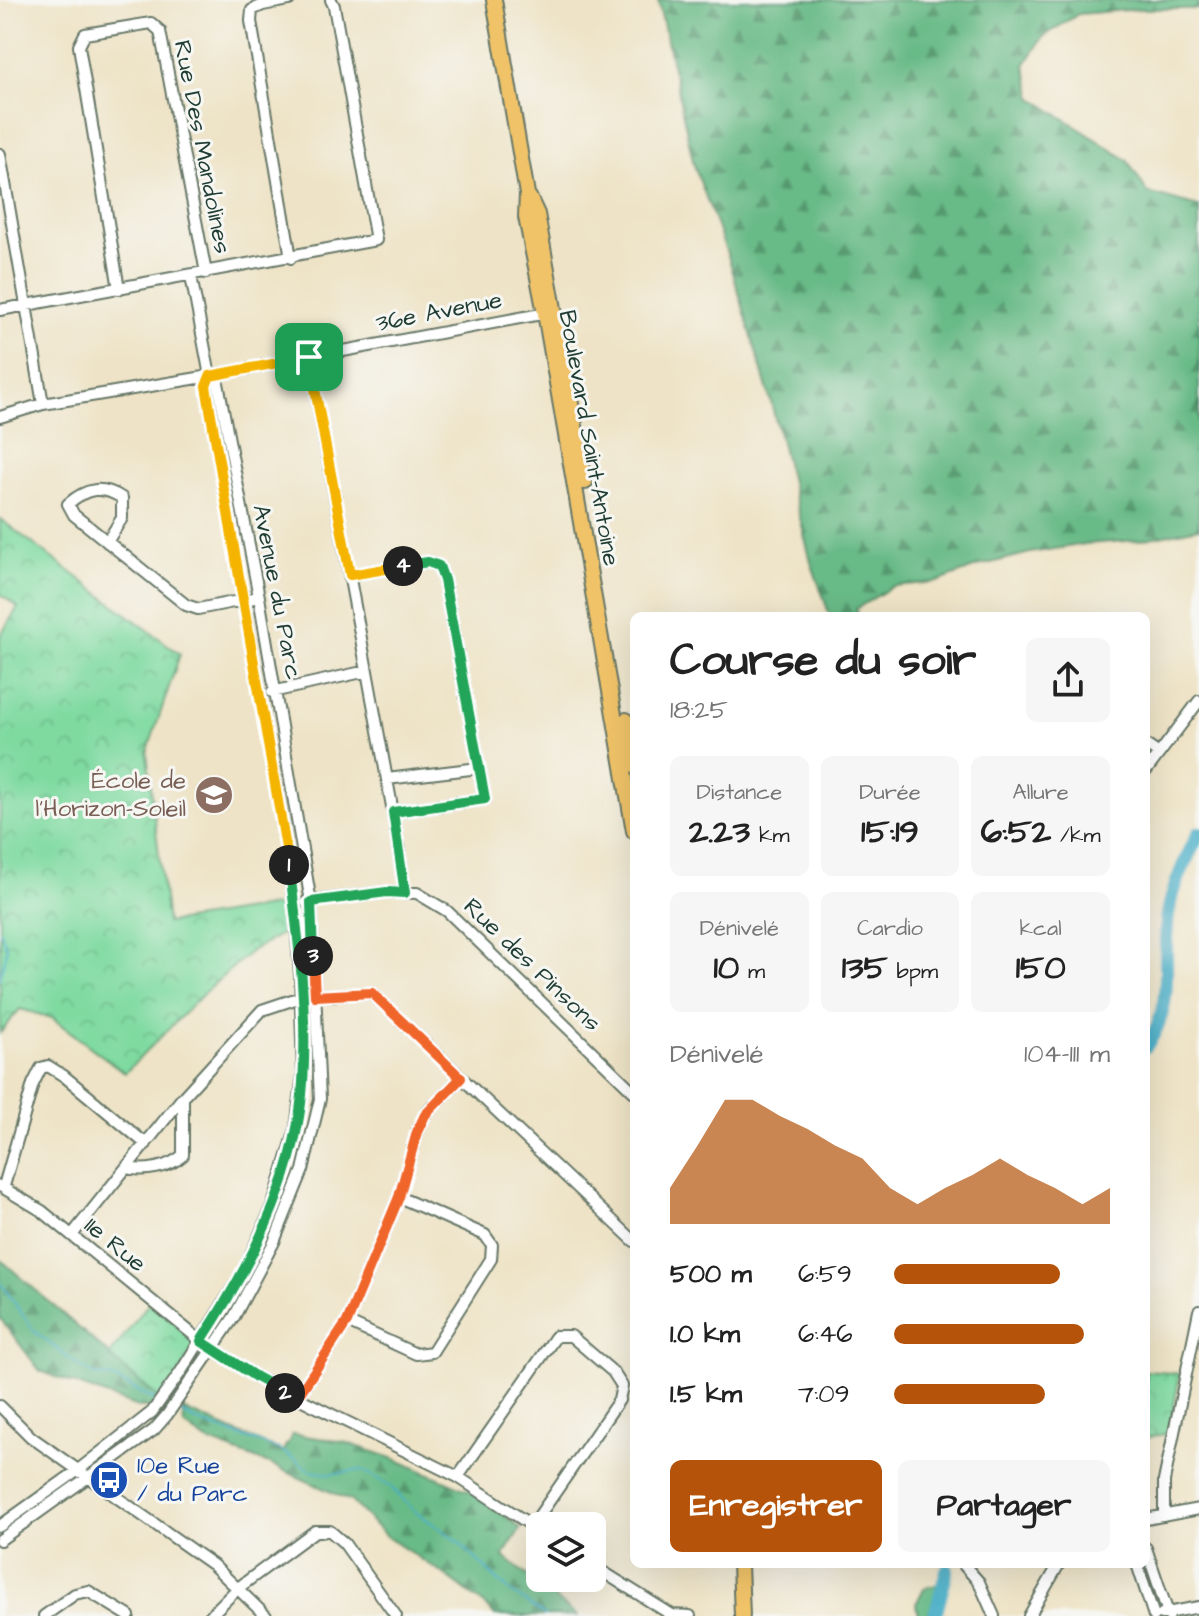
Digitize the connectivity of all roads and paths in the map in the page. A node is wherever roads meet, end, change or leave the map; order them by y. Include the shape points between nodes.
1 (289, 0) edge
2 (331, 0) edge
3 (494, 0) edge
4 (0, 154) edge
5 (5, 216) edge
6 (291, 258) junction
7 (206, 273) junction
8 (191, 276) junction
9 (119, 289) junction
10 (26, 306) junction
11 (0, 310) edge
12 (551, 312) junction
13 (309, 357) junction
14 (210, 376) junction
15 (43, 404) junction
16 (0, 417) edge
17 (107, 542) junction
18 (350, 575) junction
19 (259, 597) junction
20 (244, 600) junction
21 (367, 671) junction
22 (276, 691) junction
23 (261, 693) junction
24 (1199, 701) edge
25 (630, 744) edge
26 (1150, 748) edge
27 (1159, 754) junction
28 (1150, 766) edge
29 (479, 768) junction
30 (387, 779) junction
31 (630, 806) edge
32 (393, 812) junction
33 (299, 820) junction
34 (282, 821) junction
35 (405, 893) junction
36 (311, 902) junction
37 (294, 903) junction
38 (315, 996) junction
39 (301, 997) junction
40 (461, 1078) junction
41 (630, 1088) edge
42 (183, 1097) junction
43 (146, 1144) junction
44 (126, 1168) junction
45 (2, 1186) edge
46 (399, 1197) junction
47 (72, 1235) junction
48 (630, 1237) edge
49 (1199, 1311) edge
50 (347, 1322) junction
51 (201, 1341) junction
52 (1196, 1344) edge
53 (213, 1349) junction
54 (296, 1399) junction
55 (0, 1406) edge
56 (77, 1471) junction
57 (458, 1477) junction
58 (88, 1478) junction
59 (1199, 1509) edge
60 (547, 1512) edge
61 (1164, 1516) junction
62 (1150, 1518) edge
63 (526, 1522) edge
64 (0, 1526) edge
65 (0, 1540) edge
66 (1150, 1565) edge
67 (740, 1568) edge
68 (967, 1568) edge
69 (1057, 1568) edge
70 (1139, 1568) edge
71 (606, 1574) edge
72 (238, 1588) junction
73 (1199, 1607) edge
74 (1162, 1615) edge
75 (44, 1616) edge
76 (129, 1616) edge
77 (210, 1616) edge
78 (266, 1616) edge
79 (396, 1616) edge
80 (690, 1616) edge
81 (742, 1616) edge
82 (994, 1616) edge
83 (1029, 1616) edge

1 - 6 street via 252,10 251,21
2 - 6 street via 376,240
3 - 12 main road, Boulevard Saint-Antoine
4 - 5 street
5 - 10 street
6 - 7 street
7 - 8 street
7 - 9 street, Rue Des Mandolines via 160,31 151,23 85,34 79,46
8 - 9 street
8 - 14 street, Avenue du Parc
9 - 10 street
10 - 11 street
10 - 15 street
12 - 13 street, 36e Avenue
12 - 25 main road, Boulevard Saint-Antoine
12 - 31 main road, Boulevard Saint-Antoine
13 - 14 street, 36e Avenue
13 - 18 street
14 - 15 street, 36e Avenue
14 - 19 street, Avenue du Parc via 218,383
14 - 20 street, Avenue du Parc via 206,386
15 - 16 street, 36e Avenue
17 - 17 street via 74,515 68,504 77,496 108,489 122,498 122,518
17 - 20 street via 186,605 198,609
18 - 21 street
18 - 29 street via 428,562 439,566
19 - 20 street
19 - 22 street, Avenue du Parc
20 - 23 street, Avenue du Parc
21 - 22 street
21 - 30 street
22 - 23 street
22 - 33 street, Avenue du Parc
23 - 34 street, Avenue du Parc
24 - 27 street
26 - 27 street
27 - 28 street
29 - 30 street
29 - 32 street via 485,799
30 - 32 street
32 - 35 street
33 - 34 street
33 - 36 street, Avenue du Parc
34 - 37 street, Avenue du Parc
35 - 36 street, Rue des Pinsons
35 - 41 street, Rue des Pinsons via 417,893 447,911
36 - 37 street, Rue des Pinsons
36 - 38 street, Avenue du Parc
37 - 39 street, Avenue du Parc
38 - 39 street
38 - 40 street via 372,993
38 - 53 street, Avenue du Parc via 320,1099 303,1170 256,1279
39 - 42 street via 262,1010
39 - 51 street, Avenue du Parc via 302,1097 287,1163 261,1236
40 - 46 street via 425,1115
40 - 48 street
42 - 43 street
42 - 44 street via 183,1155 163,1166
43 - 44 street
43 - 45 street via 64,1076 48,1066 41,1068
44 - 47 street
45 - 47 street, 11e Rue
46 - 50 street
46 - 50 street via 485,1235 492,1245 491,1259 432,1352 416,1354
47 - 51 street, 11e Rue
49 - 52 street
50 - 54 street
51 - 53 street, 11e Rue
51 - 56 street, Avenue du Parc via 144,1420
52 - 61 street via 1164,1481
53 - 54 street, 11e Rue
53 - 58 street, Avenue du Parc via 154,1430
54 - 57 street, 11e Rue
55 - 56 street
56 - 58 street
56 - 64 street, Avenue du Parc
57 - 60 street via 556,1336 571,1336 622,1386 619,1400
57 - 63 street, 11e Rue
58 - 65 street, Avenue du Parc
58 - 72 street
59 - 61 street
61 - 62 street
66 - 74 street
67 - 81 main road
68 - 82 street
69 - 83 street
70 - 74 street
71 - 80 street via 672,1615
72 - 77 street
72 - 78 street
72 - 79 street via 315,1531 330,1531
73 - 74 street
75 - 76 street via 88,1591

